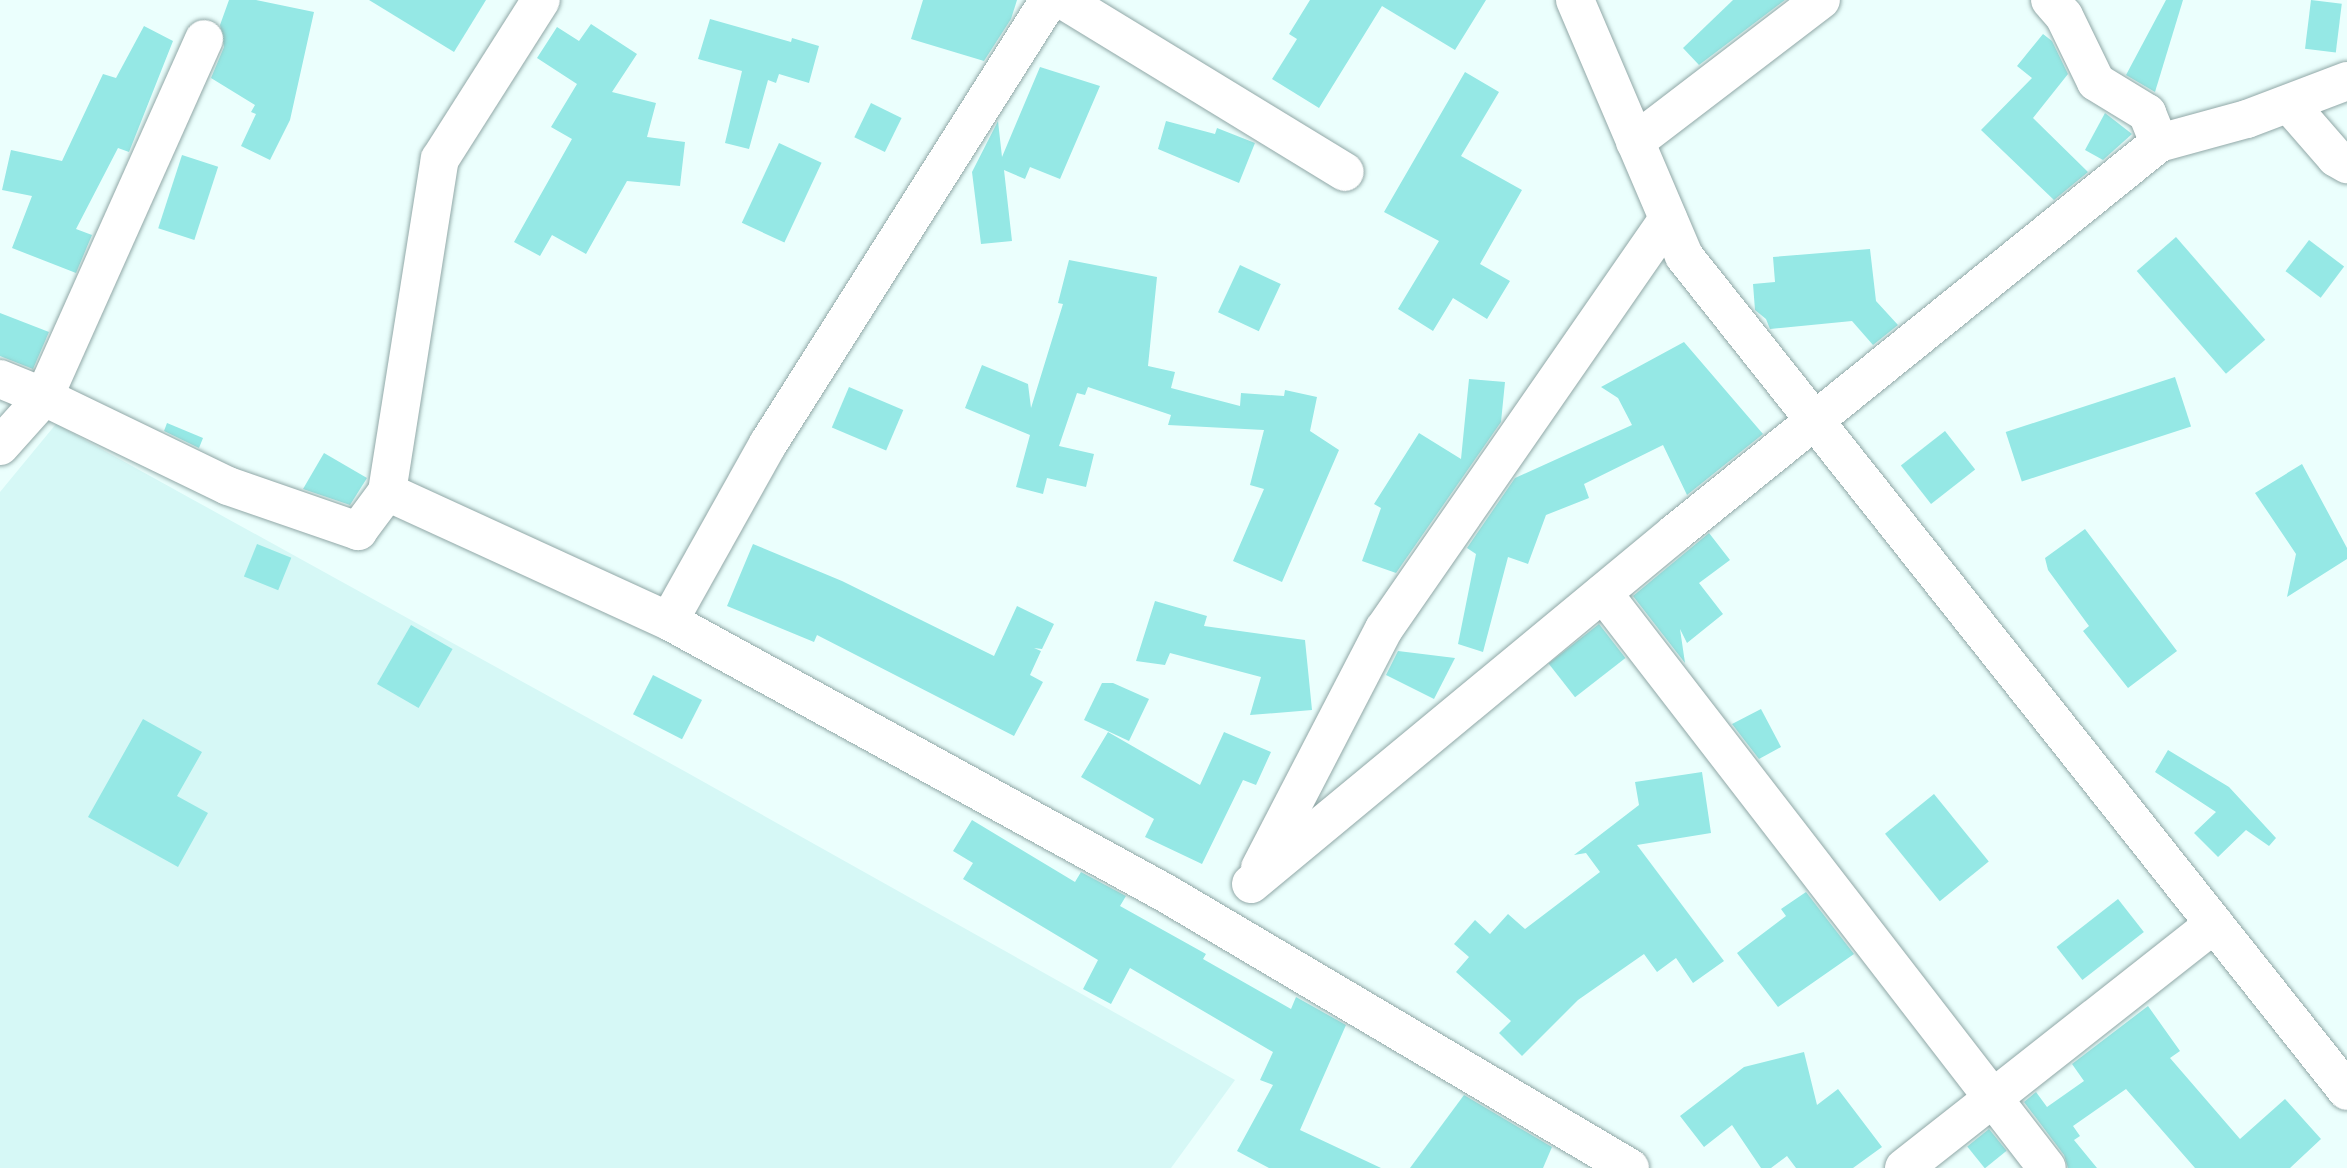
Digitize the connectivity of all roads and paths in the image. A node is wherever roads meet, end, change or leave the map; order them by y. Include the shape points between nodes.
1 (541, 0) edge
2 (1049, 0) edge
3 (1063, 0) edge
4 (1575, 0) edge
5 (1821, 0) edge
6 (2050, 0) edge
7 (204, 39) dead end
8 (2347, 82) edge
9 (2290, 104) junction
10 (1635, 142) junction
11 (2159, 143) junction
12 (2347, 164) edge
13 (1345, 172) dead end
14 (1668, 219) junction
15 (0, 379) edge
16 (44, 397) junction
17 (1815, 424) junction
18 (0, 446) edge
19 (387, 492) junction
20 (1603, 593) junction
21 (669, 621) junction
22 (1251, 884) junction
23 (2214, 924) junction
24 (1228, 930) junction
25 (2347, 1091) edge
26 (1991, 1100) junction
27 (1630, 1168) edge
28 (1904, 1168) edge
29 (2047, 1168) edge

1 - 19 street via 440,159
2 - 21 street via 768,443
3 - 13 street
4 - 10 street
5 - 10 street
6 - 11 street via 2064,16 2096,82 2147,113
7 - 16 street
8 - 9 street
9 - 11 street
9 - 12 street via 2336,158
10 - 14 street
11 - 17 street
14 - 17 street via 1684,256
14 - 22 street via 1384,629
15 - 16 street
16 - 18 street
16 - 19 street via 228,486 358,531
17 - 20 street
17 - 23 street
19 - 21 street
20 - 22 street
20 - 26 street
21 - 24 street
22 - 24 street
23 - 25 street
23 - 26 street
24 - 27 street
26 - 28 street
26 - 29 street

